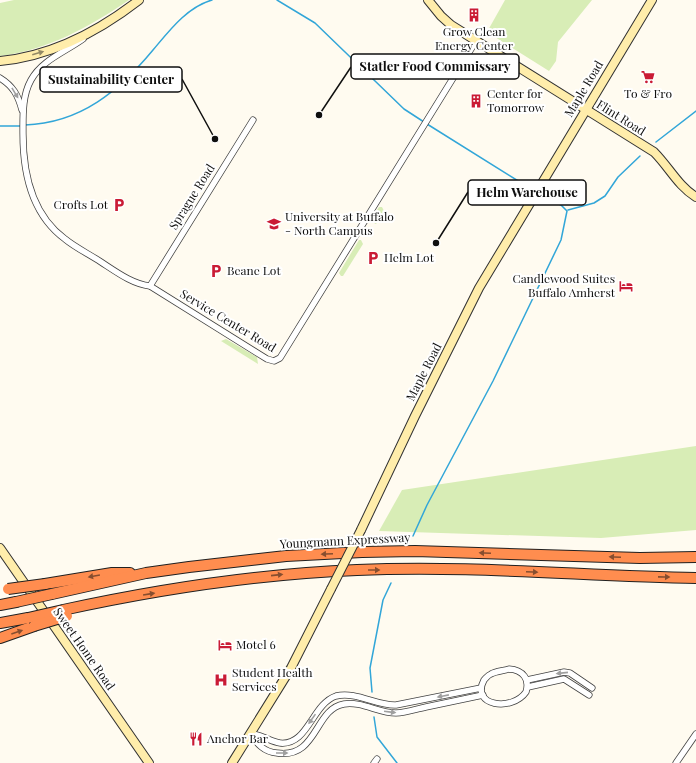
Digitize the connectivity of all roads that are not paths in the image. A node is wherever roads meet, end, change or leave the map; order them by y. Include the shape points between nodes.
1 (139, 0) edge
2 (428, 0) edge
3 (652, 0) edge
4 (94, 31) junction
5 (476, 41) junction
6 (0, 61) edge
7 (0, 78) edge
8 (586, 110) junction
9 (23, 114) junction
10 (253, 120) dead end
11 (696, 197) edge
12 (150, 286) junction
13 (0, 548) edge
14 (696, 550) edge
15 (696, 557) edge
16 (640, 558) junction
17 (146, 574) junction
18 (696, 578) edge
19 (4, 589) edge
20 (0, 605) edge
21 (65, 613) junction
22 (0, 623) edge
23 (0, 638) edge
24 (527, 683) junction
25 (481, 688) junction
26 (592, 688) dead end
27 (483, 695) junction
28 (589, 695) dead end
29 (369, 700) junction
30 (366, 707) junction
31 (251, 734) junction
32 (696, 734) edge
33 (149, 763) edge
34 (232, 763) edge
35 (676, 763) edge

1 - 4 main road
2 - 5 main road, Flint Road via 451,25
3 - 8 main road, Maple Road
6 -> 4 main road via 53,49
4 - 9 street, Service Center Road via 50,59 34,74 27,90
5 - 8 main road, Flint Road
5 - 12 street, Service Center Road via 277,360 267,359
7 -> 9 street, Service Center Road via 11,86 18,96
8 - 11 main road, Flint Road via 654,152 678,183
8 - 31 main road, Maple Road, bridge via 479,288 291,668
9 - 12 street, Service Center Road via 24,165 28,182 40,210 53,228 64,239 118,273
10 - 12 street, Sprague Road
13 - 33 main road, Sweet Home Road
14 - 16 highway
15 - 16 highway, Youngmann Expressway
16 -> 17 highway, Youngmann Expressway via 415,550 235,561
17 -> 19 highway, bridge via 112,573
17 - 20 highway, Youngmann Expressway, bridge
21 -> 18 highway via 110,600 275,576 359,570 487,570
21 - 22 highway, bridge
23 -> 21 highway, bridge
24 - 25 street via 520,671 509,669 490,674
26 -> 24 street via 570,673 564,672
24 - 27 street via 526,692 519,700 501,705 490,702
24 - 28 street via 564,679
25 - 27 street
25 -> 29 street via 396,705
30 -> 27 street via 387,712 403,712
29 - 30 street
29 -> 31 street via 341,695 331,698 292,741 280,743 263,735
31 -> 30 street via 263,749 276,753 290,753 302,748 336,707 345,704
31 - 34 main road, Maple Road
32 - 35 street

